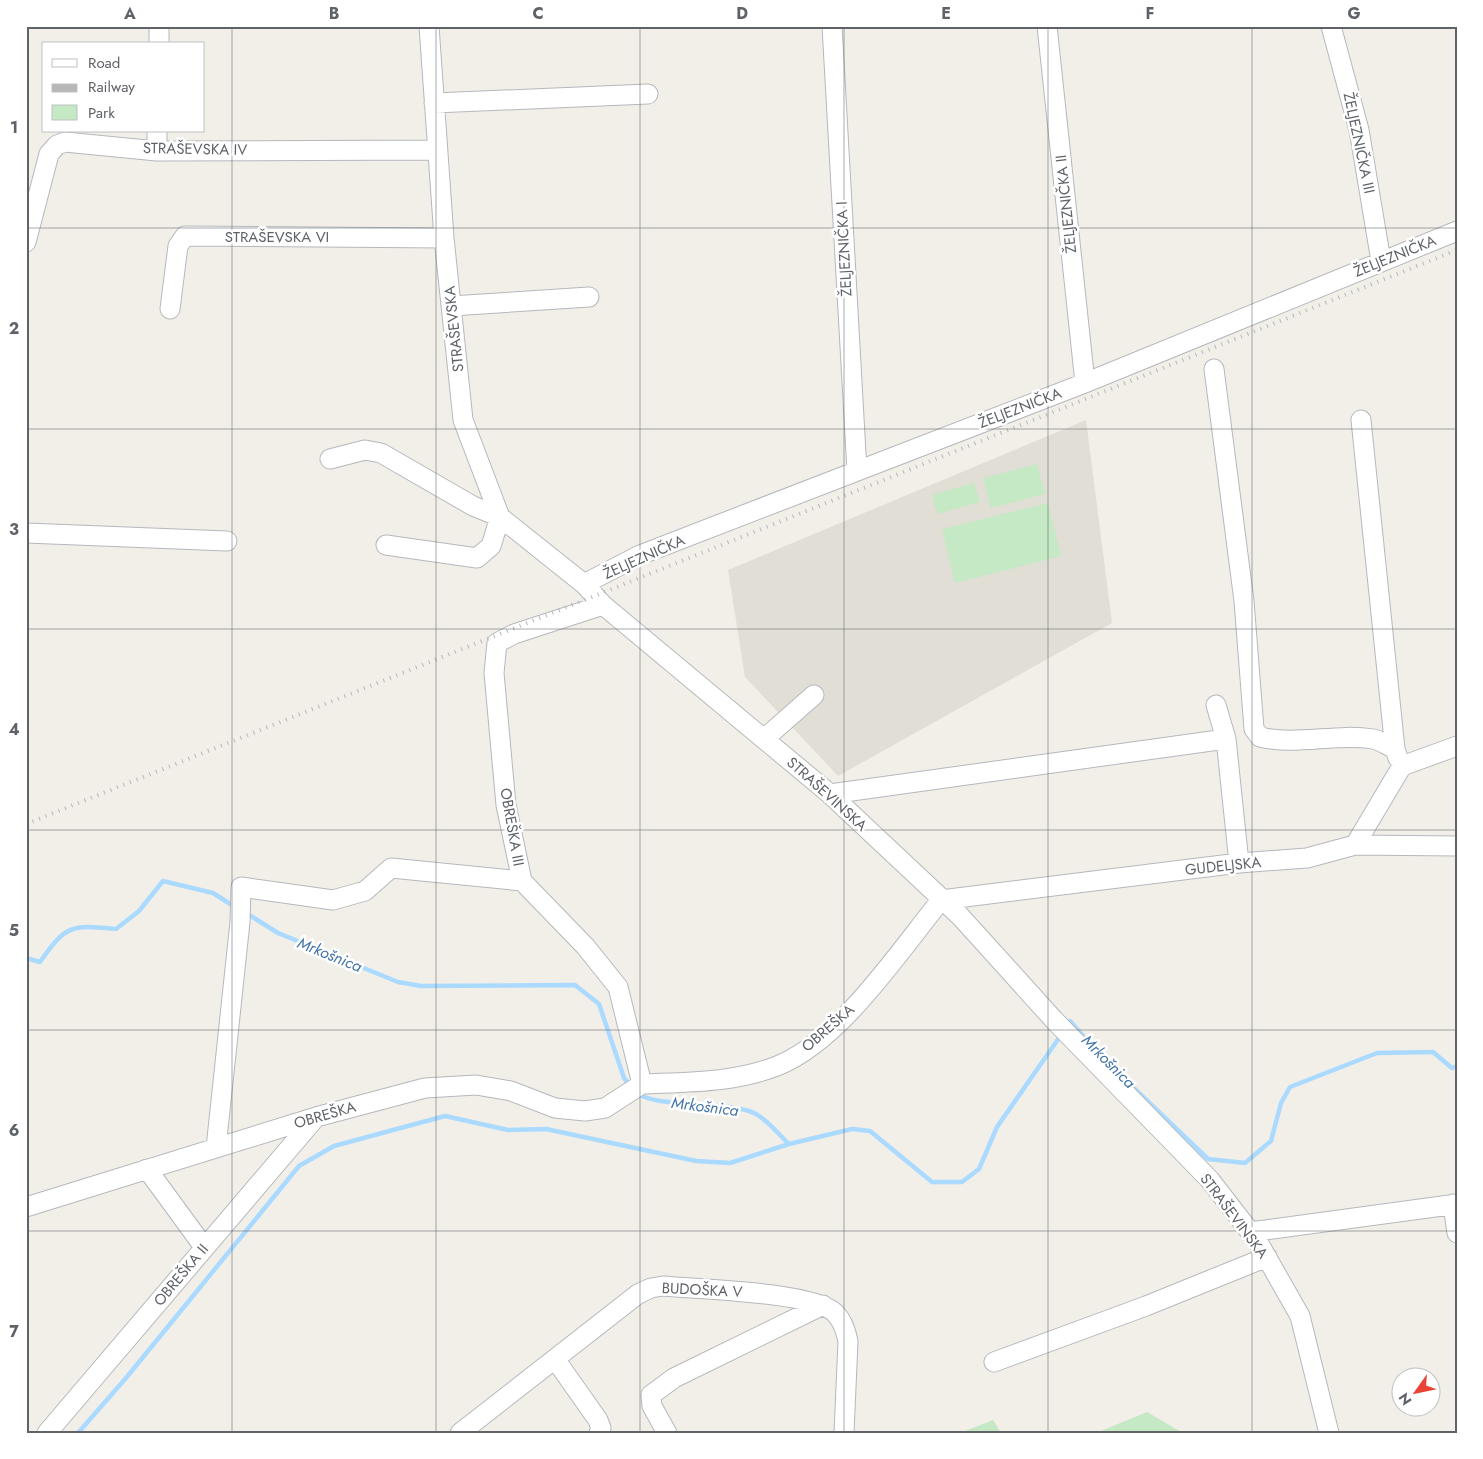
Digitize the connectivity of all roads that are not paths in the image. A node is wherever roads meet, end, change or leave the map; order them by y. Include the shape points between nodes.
1 (159, 26) edge
2 (429, 26) edge
3 (832, 26) edge
4 (1047, 26) edge
5 (1331, 26) edge
6 (159, 42) edge
7 (648, 94) dead end
8 (434, 103) junction
9 (157, 132) edge
10 (437, 150) junction
11 (157, 151) junction
12 (1457, 231) edge
13 (444, 238) junction
14 (26, 242) edge
15 (1381, 260) junction
16 (589, 297) dead end
17 (451, 306) junction
18 (170, 309) dead end
19 (1214, 369) dead end
20 (1085, 383) junction
21 (1361, 420) dead end
22 (330, 459) dead end
23 (857, 471) junction
24 (500, 517) junction
25 (26, 533) edge
26 (227, 541) dead end
27 (386, 545) dead end
28 (584, 584) junction
29 (603, 605) junction
30 (814, 695) dead end
31 (1216, 705) dead end
32 (764, 739) junction
33 (1226, 739) junction
34 (1457, 746) edge
35 (1398, 757) junction
36 (830, 794) junction
37 (1355, 845) junction
38 (1457, 846) edge
39 (1239, 863) junction
40 (522, 881) junction
41 (940, 900) junction
42 (642, 1084) junction
43 (316, 1117) junction
44 (216, 1148) junction
45 (147, 1168) junction
46 (1455, 1204) edge
47 (26, 1207) edge
48 (1250, 1232) junction
49 (1457, 1233) edge
50 (204, 1247) junction
51 (1267, 1257) junction
52 (823, 1305) junction
53 (555, 1360) junction
54 (994, 1362) dead end
55 (47, 1433) edge
56 (460, 1433) edge
57 (599, 1433) edge
58 (667, 1433) edge
59 (844, 1433) edge
60 (1329, 1433) edge

1 - 6 street
2 - 8 street, STRAŠEVSKA
3 - 23 street, ŽELJEZNIČKA I
4 - 20 street, ŽELJEZNIČKA II
5 - 15 street, ŽELJEZNIČKA III via 1359,130
7 - 8 street
8 - 10 street, STRAŠEVSKA
9 - 11 street
10 - 11 street, STRAŠEVSKA IV
10 - 13 street, STRAŠEVSKA
11 - 14 street, STRAŠEVSKA IV via 65,142 57,145 50,154
12 - 15 street, ŽELJEZNIČKA
13 - 17 street, STRAŠEVSKA
13 - 18 street, STRAŠEVSKA VI via 185,236 178,246
15 - 20 street, ŽELJEZNIČKA
16 - 17 street
17 - 24 street, STRAŠEVSKA via 463,420
19 - 35 street via 1244,601 1254,730 1260,737 1271,740 1375,739
20 - 23 street, ŽELJEZNIČKA
21 - 35 street
22 - 24 street via 365,450 381,453 473,506
23 - 28 street, ŽELJEZNIČKA via 640,555
24 - 27 street via 491,546 477,558
24 - 28 street
25 - 26 street
28 - 29 street, STRAŠEVINSKA
29 - 32 street, STRAŠEVINSKA
29 - 40 street, OBREŠKA III via 514,634 497,643 494,673 506,805
30 - 32 street
31 - 33 street
32 - 36 street, STRAŠEVINSKA
33 - 36 street
33 - 39 street
34 - 35 street
35 - 37 street
36 - 41 street, STRAŠEVINSKA
37 - 38 street, GUDELJSKA
37 - 39 street, GUDELJSKA via 1307,858
39 - 41 street, GUDELJSKA
40 - 42 street, OBREŠKA III via 585,946 618,987
40 - 44 street via 391,868 365,890 334,900 241,888
41 - 42 street, OBREŠKA via 848,1014 812,1046 777,1066 722,1080
41 - 48 street, STRAŠEVINSKA via 960,916 1054,1020 1210,1180
42 - 43 street, OBREŠKA via 605,1108 585,1112 555,1108 511,1091 476,1085 434,1088
43 - 44 street, OBREŠKA
43 - 50 street, OBREŠKA II
44 - 45 street, OBREŠKA
45 - 47 street, OBREŠKA
45 - 50 street
46 - 48 street
46 - 49 street
48 - 51 street, STRAŠEVINSKA
50 - 55 street, OBREŠKA II
51 - 54 street
51 - 60 street, STRAŠEVINSKA via 1300,1316
52 - 53 street, BUDOŠKA V via 770,1294 663,1286 651,1288 638,1294
52 - 58 street via 674,1378 651,1395 652,1406
52 - 59 street via 836,1314 845,1328 848,1341
53 - 56 street, BUDOŠKA V
53 - 57 street via 598,1420

